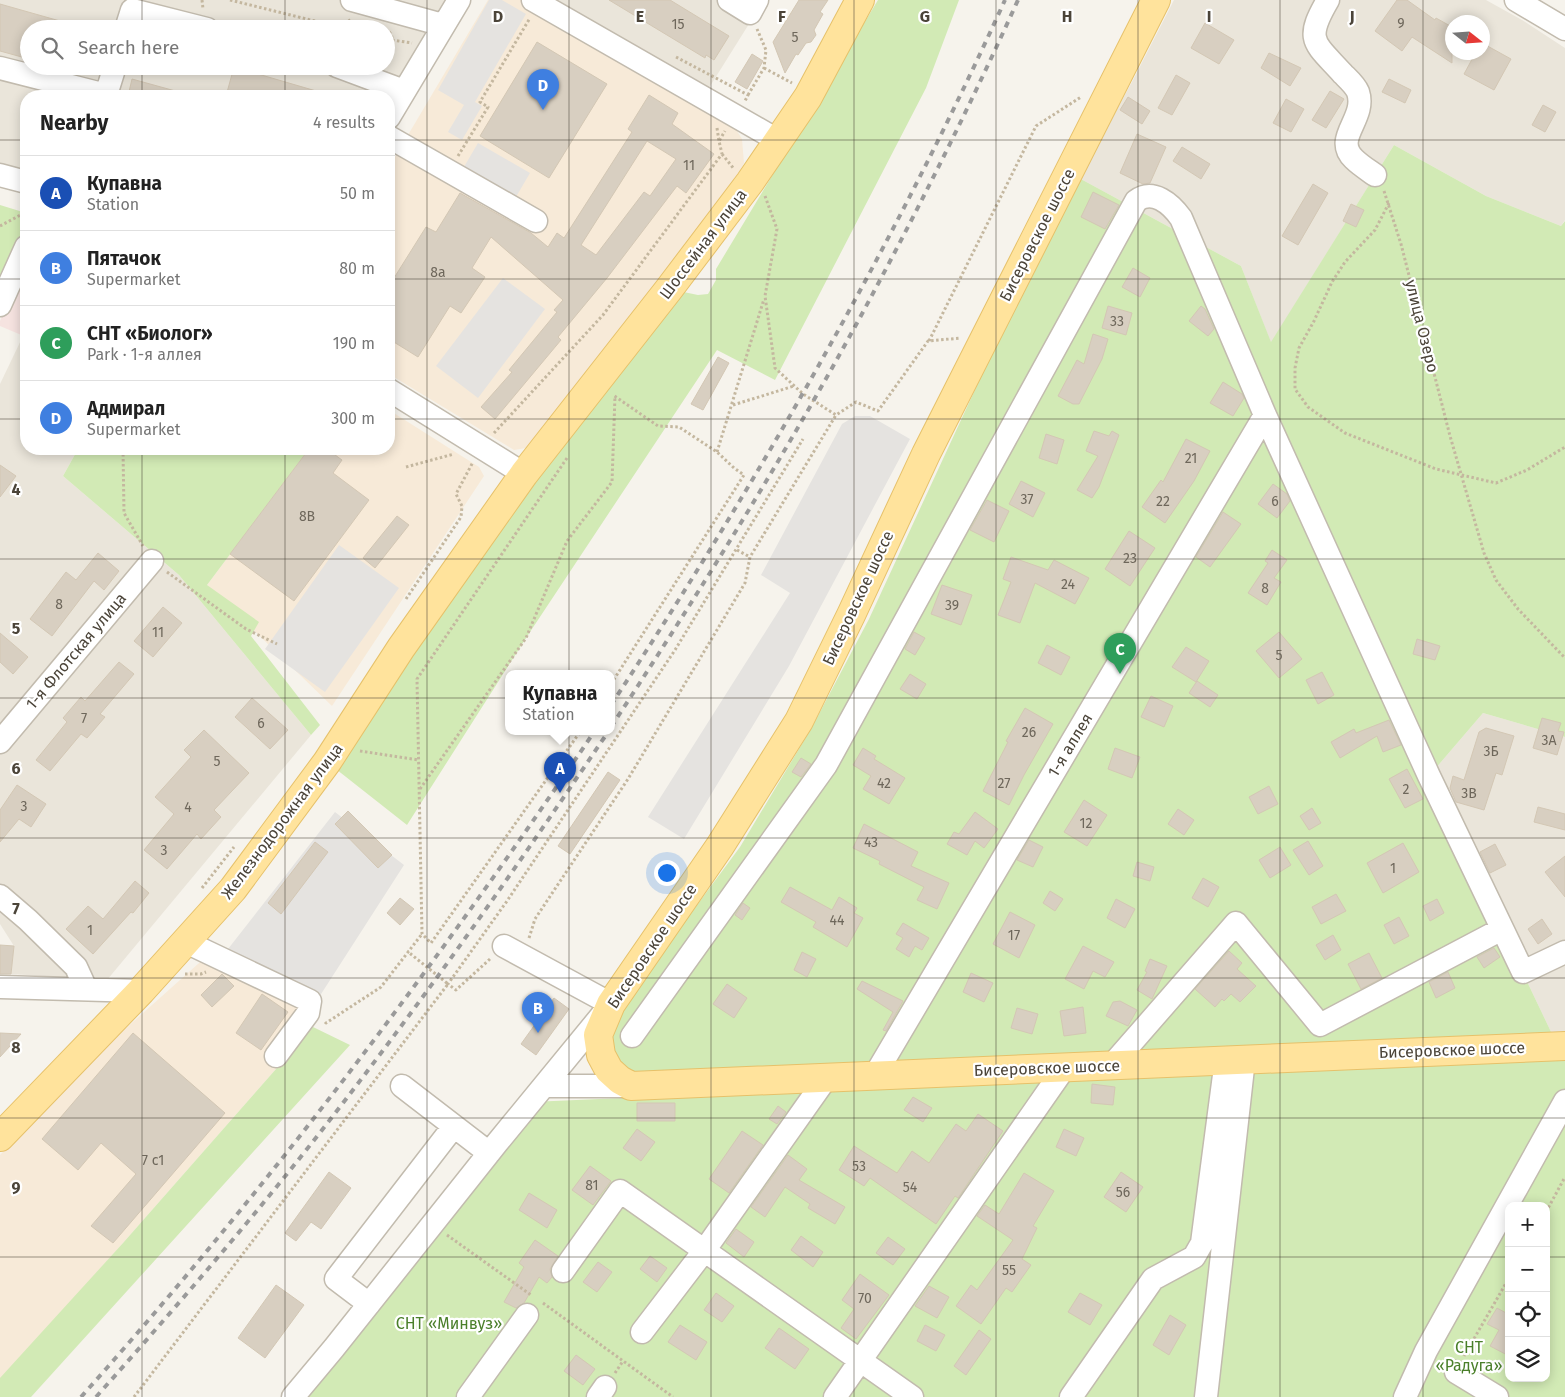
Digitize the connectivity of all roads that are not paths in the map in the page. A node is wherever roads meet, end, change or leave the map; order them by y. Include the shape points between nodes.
1 (352, 0) edge
2 (459, 0) edge
3 (729, 0) edge
4 (860, 0) edge
5 (1156, 0) edge
6 (1328, 0) edge
7 (1516, 0) edge
8 (534, 6) edge
9 (754, 6) edge
10 (131, 13) edge
11 (164, 20) edge
12 (443, 26) junction
13 (1565, 29) edge
14 (0, 68) edge
15 (20, 73) edge
16 (26, 75) edge
17 (112, 75) edge
18 (361, 75) edge
19 (83, 90) edge
20 (108, 90) edge
21 (404, 91) junction
22 (395, 107) edge
23 (395, 140) edge
24 (779, 140) junction
25 (0, 175) edge
26 (1375, 175) road end
27 (20, 180) edge
28 (536, 221) dead end
29 (20, 260) edge
30 (0, 304) edge
31 (395, 394) edge
32 (1265, 415) junction
33 (524, 474) junction
34 (152, 561) road end
35 (0, 742) edge
36 (0, 896) edge
37 (1502, 928) junction
38 (186, 942) junction
39 (504, 946) road end
40 (1565, 952) edge
41 (0, 987) edge
42 (86, 990) junction
43 (141, 991) junction
44 (611, 1004) junction
45 (632, 1036) dead end
46 (1565, 1046) edge
47 (276, 1056) dead end
48 (1235, 1060) junction
49 (1112, 1065) junction
50 (1065, 1067) junction
51 (876, 1075) junction
52 (827, 1077) junction
53 (402, 1086) dead end
54 (544, 1086) junction
55 (631, 1086) junction
56 (1565, 1101) edge
57 (454, 1126) junction
58 (0, 1137) edge
59 (489, 1153) junction
60 (704, 1251) junction
61 (564, 1271) dead end
62 (369, 1304) junction
63 (527, 1315) dead end
64 (642, 1332) dead end
65 (860, 1361) junction
66 (1456, 1372) road end
67 (293, 1397) edge
68 (468, 1397) edge
69 (835, 1397) edge
70 (912, 1397) edge
71 (1071, 1397) edge
72 (1206, 1397) edge
73 (1405, 1397) edge
74 (1497, 1397) edge

1 - 12 street
2 - 12 street
3 - 9 street
4 - 24 main road, Шоссейная улица via 808,97
5 - 44 main road, Бисеровское шоссе via 926,454 799,720 720,846
6 - 26 street via 1316,21 1314,35 1318,47 1357,89 1360,110 1347,136 1346,146 1352,158
7 - 13 street
8 - 24 street
10 - 11 street
12 - 21 street
14 - 15 street
16 - 19 street
17 - 20 street
18 - 21 street
21 - 22 street
23 - 28 street
24 - 33 main road, Шоссейная улица via 669,289
25 - 27 street
29 - 30 street
31 - 33 street
32 - 37 street via 1429,776
32 - 45 street via 1182,218 1162,199 1141,197 826,765
32 - 51 street, 1-я аллея
33 - 38 main road, Железнодорожная улица via 401,648 338,747 233,890
34 - 35 street, 1-я Флотская улица
36 - 42 street via 76,967
37 - 40 street via 1523,972
37 - 49 street via 1320,1025 1236,923
38 - 43 main road, Железнодорожная улица
38 - 47 street via 310,1001 308,1013
39 - 44 street
41 - 42 street
42 - 43 street
43 - 58 main road, Железнодорожная улица
44 - 54 street
44 - 55 main road, Бисеровское шоссе via 598,1035 601,1055 609,1070
46 - 48 main road, Бисеровское шоссе
48 - 49 main road, Бисеровское шоссе
48 - 71 street via 1202,1243 1194,1257 1153,1279
48 - 72 street
49 - 50 main road, Бисеровское шоссе
50 - 51 main road, Бисеровское шоссе
50 - 65 street
51 - 52 main road, Бисеровское шоссе
52 - 55 main road, Бисеровское шоссе
52 - 60 street
53 - 57 street
54 - 55 street
54 - 59 street
56 - 73 street via 1426,1351
57 - 59 street
57 - 62 street via 336,1279
59 - 62 street
60 - 61 street via 620,1191
60 - 64 street
60 - 65 street
62 - 67 street
63 - 68 street
65 - 69 street
65 - 70 street
66 - 74 street

